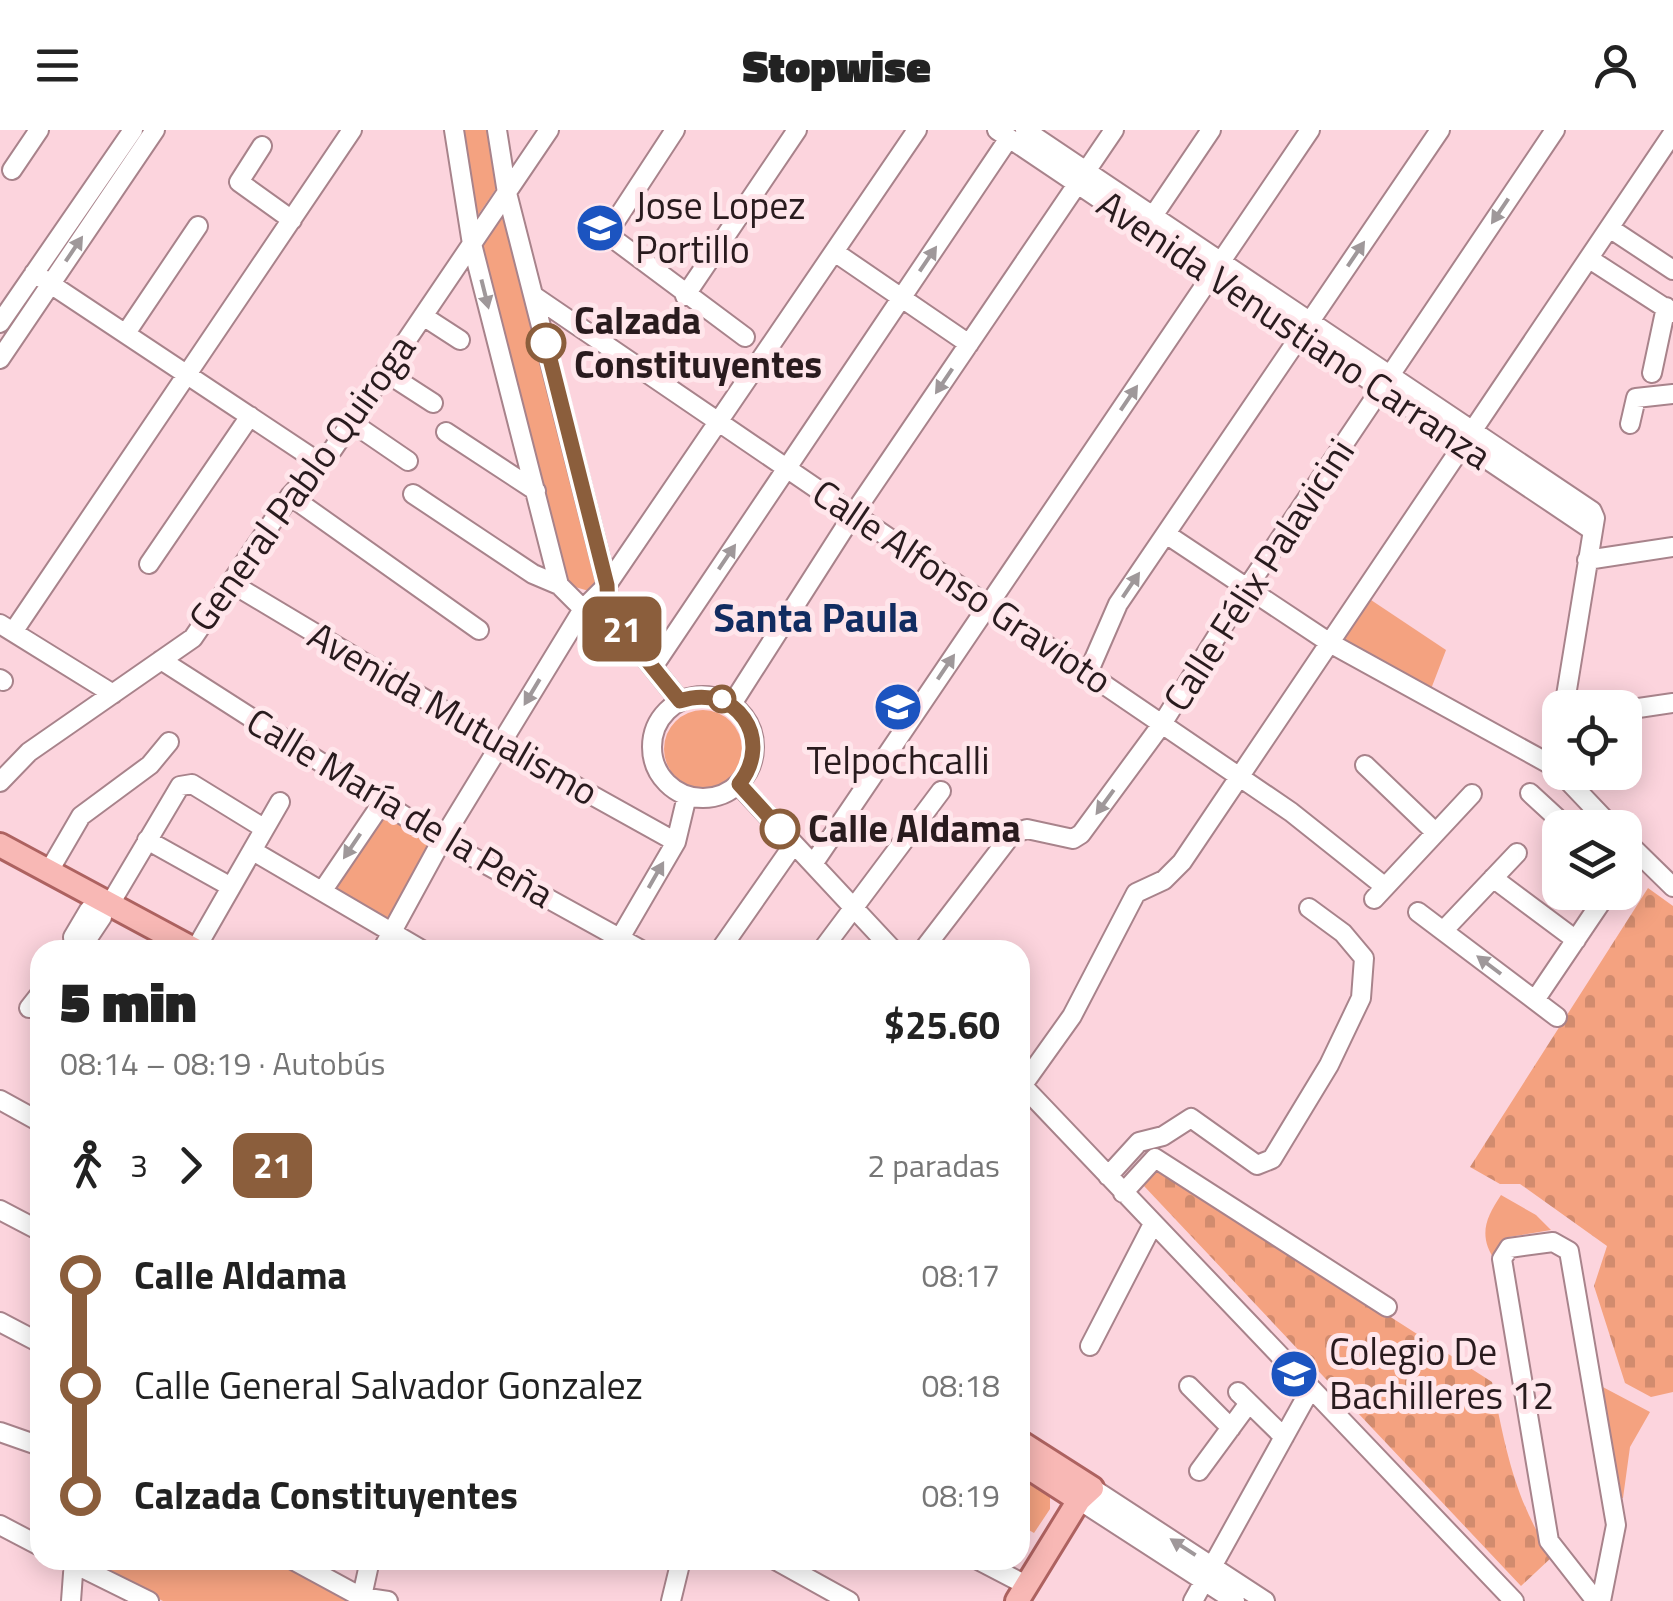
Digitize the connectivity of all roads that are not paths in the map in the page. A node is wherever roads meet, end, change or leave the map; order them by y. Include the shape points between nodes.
1 (39, 130) edge
2 (352, 130) edge
3 (454, 130) edge
4 (496, 130) edge
5 (549, 130) edge
6 (674, 130) edge
7 (797, 130) edge
8 (917, 130) edge
9 (1114, 130) edge
10 (1211, 130) edge
11 (1310, 130) edge
12 (1440, 130) edge
13 (1554, 130) edge
14 (1010, 133) edge
15 (137, 134) edge
16 (1667, 136) edge
17 (262, 146) dead end
18 (12, 170) dead end
19 (1082, 178) junction
20 (507, 193) junction
21 (1153, 216) junction
22 (292, 220) junction
23 (198, 226) dead end
24 (1611, 228) junction
25 (472, 244) junction
26 (836, 253) junction
27 (1591, 260) junction
28 (1217, 269) junction
29 (1673, 270) edge
30 (34, 273) junction
31 (50, 284) junction
32 (534, 296) junction
33 (685, 296) junction
34 (902, 298) junction
35 (7, 299) edge
36 (1669, 310) edge
37 (423, 316) junction
38 (0, 323) edge
39 (1306, 328) junction
40 (126, 333) junction
41 (744, 337) dead end
42 (460, 340) dead end
43 (969, 344) junction
44 (0, 358) edge
45 (385, 372) junction
46 (1652, 373) dead end
47 (187, 374) junction
48 (1385, 382) junction
49 (1673, 394) edge
50 (433, 403) dead end
51 (250, 416) junction
52 (351, 422) junction
53 (720, 422) junction
54 (1630, 424) dead end
55 (446, 432) dead end
56 (1468, 438) junction
57 (408, 461) dead end
58 (320, 464) junction
59 (788, 468) junction
60 (536, 491) junction
61 (413, 494) dead end
62 (290, 496) junction
63 (854, 513) junction
64 (1166, 534) junction
65 (1673, 547) edge
66 (1587, 560) junction
67 (150, 564) dead end
68 (231, 583) junction
69 (559, 585) junction
70 (607, 585) junction
71 (1247, 588) junction
72 (988, 605) junction
73 (582, 609) junction
74 (608, 612) junction
75 (6, 628) edge
76 (479, 630) dead end
77 (1330, 643) junction
78 (161, 660) junction
79 (653, 667) junction
80 (1088, 672) junction
81 (1567, 690) edge
82 (113, 694) junction
83 (680, 701) junction
84 (1673, 703) edge
85 (732, 704) junction
86 (1642, 708) edge
87 (1162, 724) junction
88 (170, 742) dead end
89 (500, 744) junction
90 (1542, 760) edge
91 (1365, 765) dead end
92 (1240, 776) junction
93 (0, 782) edge
94 (739, 784) junction
95 (1576, 790) edge
96 (941, 791) dead end
97 (1472, 794) dead end
98 (1530, 794) dead end
99 (687, 796) junction
100 (280, 802) dead end
101 (382, 802) junction
102 (1548, 810) edge
103 (1596, 810) edge
104 (257, 824) dead end
105 (1435, 832) junction
106 (146, 840) junction
107 (442, 840) junction
108 (676, 842) junction
109 (794, 844) junction
110 (0, 845) edge
111 (253, 851) junction
112 (1517, 853) dead end
113 (1642, 857) edge
114 (0, 860) edge
115 (812, 864) junction
116 (49, 871) junction
117 (1493, 878) junction
118 (224, 884) dead end
119 (1673, 886) edge
120 (323, 890) junction
121 (1309, 908) dead end
122 (101, 910) junction
123 (1596, 910) edge
124 (854, 911) junction
125 (1418, 912) dead end
126 (1443, 931) junction
127 (392, 933) junction
128 (73, 940) edge
129 (148, 940) edge
130 (172, 940) edge
131 (201, 940) edge
132 (388, 940) edge
133 (404, 940) edge
134 (609, 940) edge
135 (618, 940) edge
136 (727, 940) edge
137 (830, 940) edge
138 (883, 940) edge
139 (931, 940) edge
140 (1576, 940) junction
141 (1535, 1000) junction
142 (1557, 1017) dead end
143 (1030, 1072) edge
144 (1030, 1094) edge
145 (0, 1100) edge
146 (30, 1116) edge
147 (1108, 1176) junction
148 (1123, 1193) junction
149 (0, 1210) edge
150 (1153, 1224) junction
151 (30, 1226) edge
152 (1387, 1307) dead end
153 (0, 1322) edge
154 (30, 1338) edge
155 (1090, 1346) dead end
156 (1189, 1386) dead end
157 (1310, 1390) junction
158 (1230, 1428) junction
159 (0, 1432) edge
160 (1284, 1437) junction
161 (30, 1442) edge
162 (1030, 1450) edge
163 (1030, 1467) edge
164 (1200, 1470) dead end
165 (1086, 1494) junction
166 (0, 1526) edge
167 (30, 1541) edge
168 (71, 1570) edge
169 (89, 1570) edge
170 (310, 1570) edge
171 (368, 1570) edge
172 (679, 1570) edge
173 (793, 1570) edge
174 (991, 1570) edge
175 (1208, 1574) junction
176 (1021, 1593) edge
177 (361, 1599) edge
178 (71, 1601) edge
179 (149, 1601) edge
180 (388, 1601) edge
181 (671, 1601) edge
182 (850, 1601) edge
183 (1192, 1601) edge
184 (1235, 1601) edge
185 (1264, 1601) edge
186 (1514, 1601) edge
187 (1599, 1601) edge

1 - 18 street
2 - 22 street
3 - 25 street
4 - 20 street
5 - 20 street, General Pablo Quiroga
6 - 33 street via 607,234
7 - 33 street
8 - 26 street
9 - 19 street
10 - 21 street
11 - 28 street
39 -> 12 street
13 -> 48 street, Calle Félix Palavicini
14 - 19 street, Avenida Venustiano Carranza
34 -> 14 street
15 - 30 street
31 -> 15 street
16 - 24 street
17 - 22 street via 239,182
19 - 21 street, Avenida Venustiano Carranza
19 - 28 street, Avenida Venustiano Carranza
19 - 43 street
20 - 25 street, General Pablo Quiroga
20 - 32 street
21 - 28 street, Avenida Venustiano Carranza
22 - 47 street
23 - 40 street
24 - 27 street
24 - 29 street
25 - 37 street, General Pablo Quiroga
25 -> 60 street
26 - 34 street
26 - 53 street
27 - 36 street
27 - 56 street
28 - 39 street, Avenida Venustiano Carranza
72 -> 28 street
30 - 31 street
30 - 35 street
31 - 40 street
31 - 44 street
32 - 53 street, Calle Alfonso Gravioto
32 - 70 street
33 - 41 street
34 - 43 street
34 - 59 street
35 - 38 street
36 - 46 street
37 - 42 street
37 - 45 street, General Pablo Quiroga
39 - 48 street, Avenida Venustiano Carranza
39 - 64 street
40 - 47 street
43 -> 63 street
45 - 50 street
45 - 52 street, General Pablo Quiroga
47 - 51 street
47 - 75 street
48 - 56 street, Avenida Venustiano Carranza
48 - 71 street, Calle Félix Palavicini
49 - 54 street via 1636,398
51 - 58 street
51 - 67 street
52 - 57 street
52 - 58 street, General Pablo Quiroga
53 - 59 street, Calle Alfonso Gravioto
53 - 70 street
55 - 60 street
56 - 66 street, Avenida Venustiano Carranza via 1593,522
56 - 77 street
58 - 62 street, General Pablo Quiroga
59 - 63 street, Calle Alfonso Gravioto
79 -> 59 street
60 - 69 street
61 - 69 street
62 - 68 street, General Pablo Quiroga
62 - 76 street
63 - 72 street, Calle Alfonso Gravioto
63 - 85 street
64 - 71 street
80 -> 64 street via 1118,604
65 - 66 street
66 - 81 street
68 - 78 street, General Pablo Quiroga via 194,638
68 - 89 street, Avenida Mutualismo
69 - 73 street
70 - 73 street
70 - 74 street
71 - 77 street
71 - 87 street, Calle Félix Palavicini
72 - 80 street, Calle Alfonso Gravioto
115 -> 72 street
73 - 74 street
73 -> 89 street
74 - 79 street
75 - 82 street
77 - 90 street
77 - 92 street
78 - 82 street, General Pablo Quiroga
78 - 101 street, Calle María de la Peña
79 - 83 street
80 - 87 street, Calle Alfonso Gravioto
82 - 93 street, General Pablo Quiroga via 29,752
83 - 85 street via 706,696
83 - 99 street via 656,725 653,759 660,775
84 - 86 street
85 - 94 street via 755,742 749,772
87 - 92 street, Calle Alfonso Gravioto
87 -> 139 street, Calle Félix Palavicini via 1081,834 1073,840 1026,829 1012,834
88 - 116 street via 81,816
89 - 107 street
89 - 108 street, Avenida Mutualismo
91 - 105 street
92 - 105 street, Calle Alfonso Gravioto via 1379,892
92 - 143 street via 1182,862 1164,880 1136,892 1072,1016
94 - 99 street via 715,798
94 - 109 street
95 - 103 street
96 - 124 street
97 - 105 street, Calle Alfonso Gravioto
98 - 102 street
99 - 108 street
100 - 111 street
101 - 107 street, Calle María de la Peña
101 -> 120 street
104 - 106 street via 187,783 170,798
106 - 118 street
106 - 122 street
107 - 127 street
107 - 134 street, Calle María de la Peña
135 -> 108 street
109 - 115 street
109 - 136 street
110 - 116 main road
111 - 120 street
111 - 131 street
112 - 117 street
113 - 119 street
114 - 122 main road
115 - 124 street
116 - 122 main road
117 - 126 street
117 - 140 street
120 - 127 street
121 - 147 street via 1364,958 1361,998 1272,1159 1256,1164 1192,1118 1140,1142
122 - 128 street
122 - 129 main road
122 - 130 main road
123 - 140 street
124 - 137 street
124 - 138 street
125 - 126 street
141 -> 126 street
127 - 132 street
127 - 133 street
140 - 141 street
141 - 142 street
144 - 147 street
145 - 146 street
147 - 148 street
148 - 150 street
148 - 152 street via 1158,1160
149 - 151 street
150 - 155 street
150 - 157 street
153 - 154 street
156 - 158 street
157 - 160 street
157 - 186 street
158 - 160 street via 1244,1397
158 - 164 street
159 - 161 street
160 - 175 street
162 - 165 main road
163 - 165 main road
165 - 175 street
165 - 176 main road
166 - 167 street
168 - 178 street
169 - 179 street
170 - 177 street
171 - 177 street
172 - 181 street
173 - 182 street
174 - 176 street
175 - 183 street
175 - 184 street
175 - 185 street
177 - 180 street
187 - 187 street via 1549,1541 1502,1259 1510,1248 1553,1242 1569,1252 1616,1525

